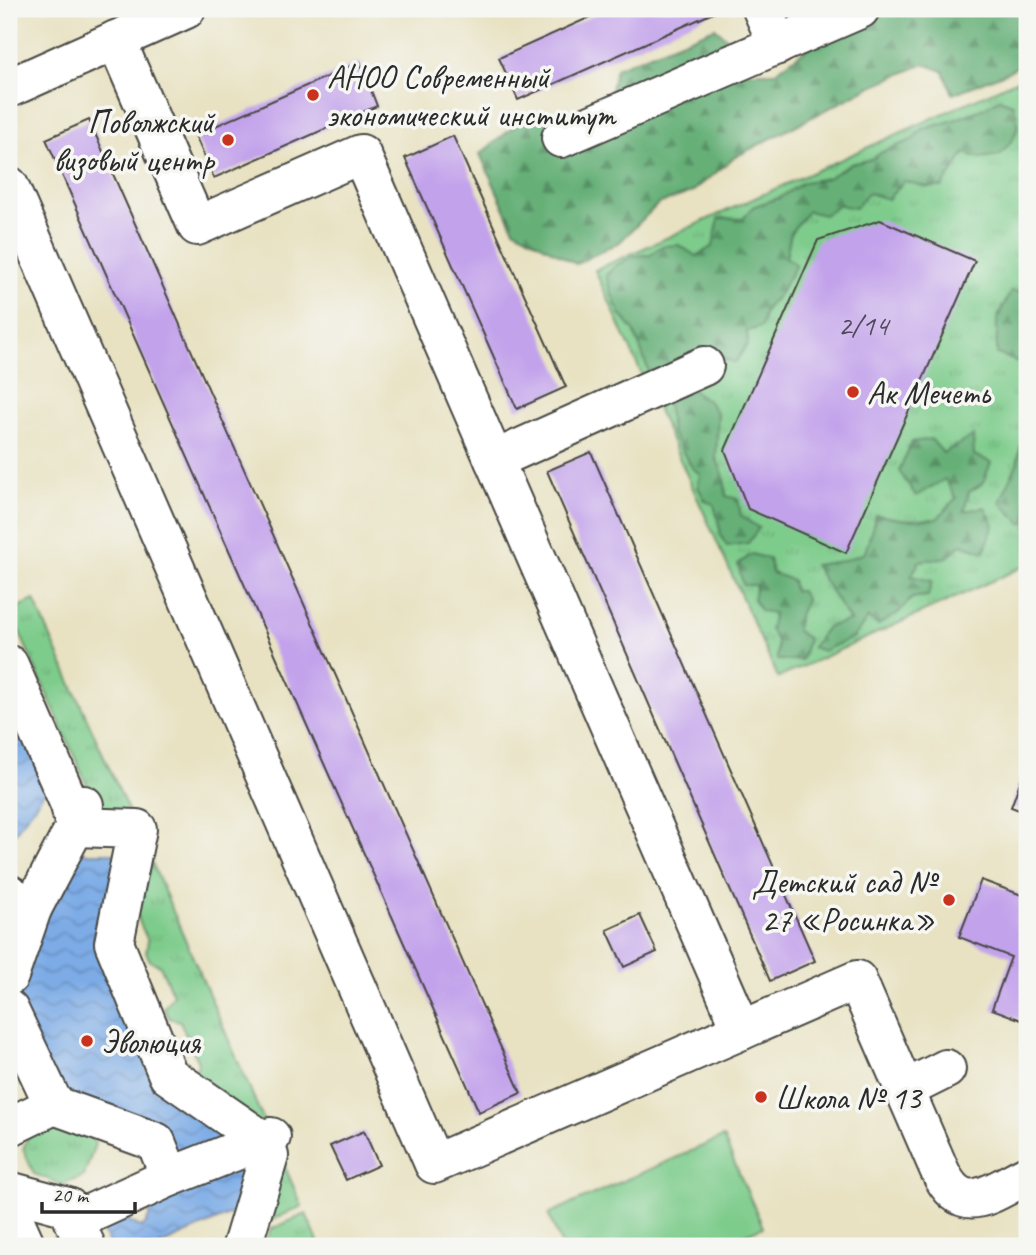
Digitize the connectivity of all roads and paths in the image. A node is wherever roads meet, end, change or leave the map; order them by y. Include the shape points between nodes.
1 (186, 9) edge
2 (762, 9) edge
3 (860, 9) edge
4 (116, 40) junction
5 (778, 44) junction
6 (9, 88) edge
7 (562, 138) dead end
8 (9, 187) edge
9 (704, 366) dead end
10 (494, 460) junction
11 (9, 665) edge
12 (90, 790) dead end
13 (75, 827) junction
14 (21, 901) edge
15 (9, 976) edge
16 (9, 1010) edge
17 (742, 1030) junction
18 (18, 1055) edge
19 (946, 1069) dead end
20 (904, 1090) junction
21 (54, 1105) junction
22 (9, 1127) edge
23 (270, 1146) junction
24 (1027, 1175) edge
25 (170, 1177) junction
26 (9, 1191) edge
27 (9, 1208) edge
28 (247, 1233) edge
29 (80, 1234) edge
30 (26, 1246) edge

1 - 4 street
2 - 5 street
3 - 5 street
4 - 6 street
4 - 10 street via 197,226 361,154
5 - 7 street
8 - 17 street via 435,1164
9 - 10 street
10 - 17 street
11 - 13 street via 47,723
12 - 13 street
13 - 14 street
13 - 23 street via 137,829 114,943 168,1075
14 - 15 street
16 - 18 street
17 - 20 street via 857,979
18 - 21 street
19 - 20 street
20 - 24 street via 942,1177 959,1197 972,1200
21 - 22 street
21 - 25 street via 156,1142
23 - 25 street
23 - 28 street
25 - 29 street
26 - 29 street via 68,1207
27 - 30 street

